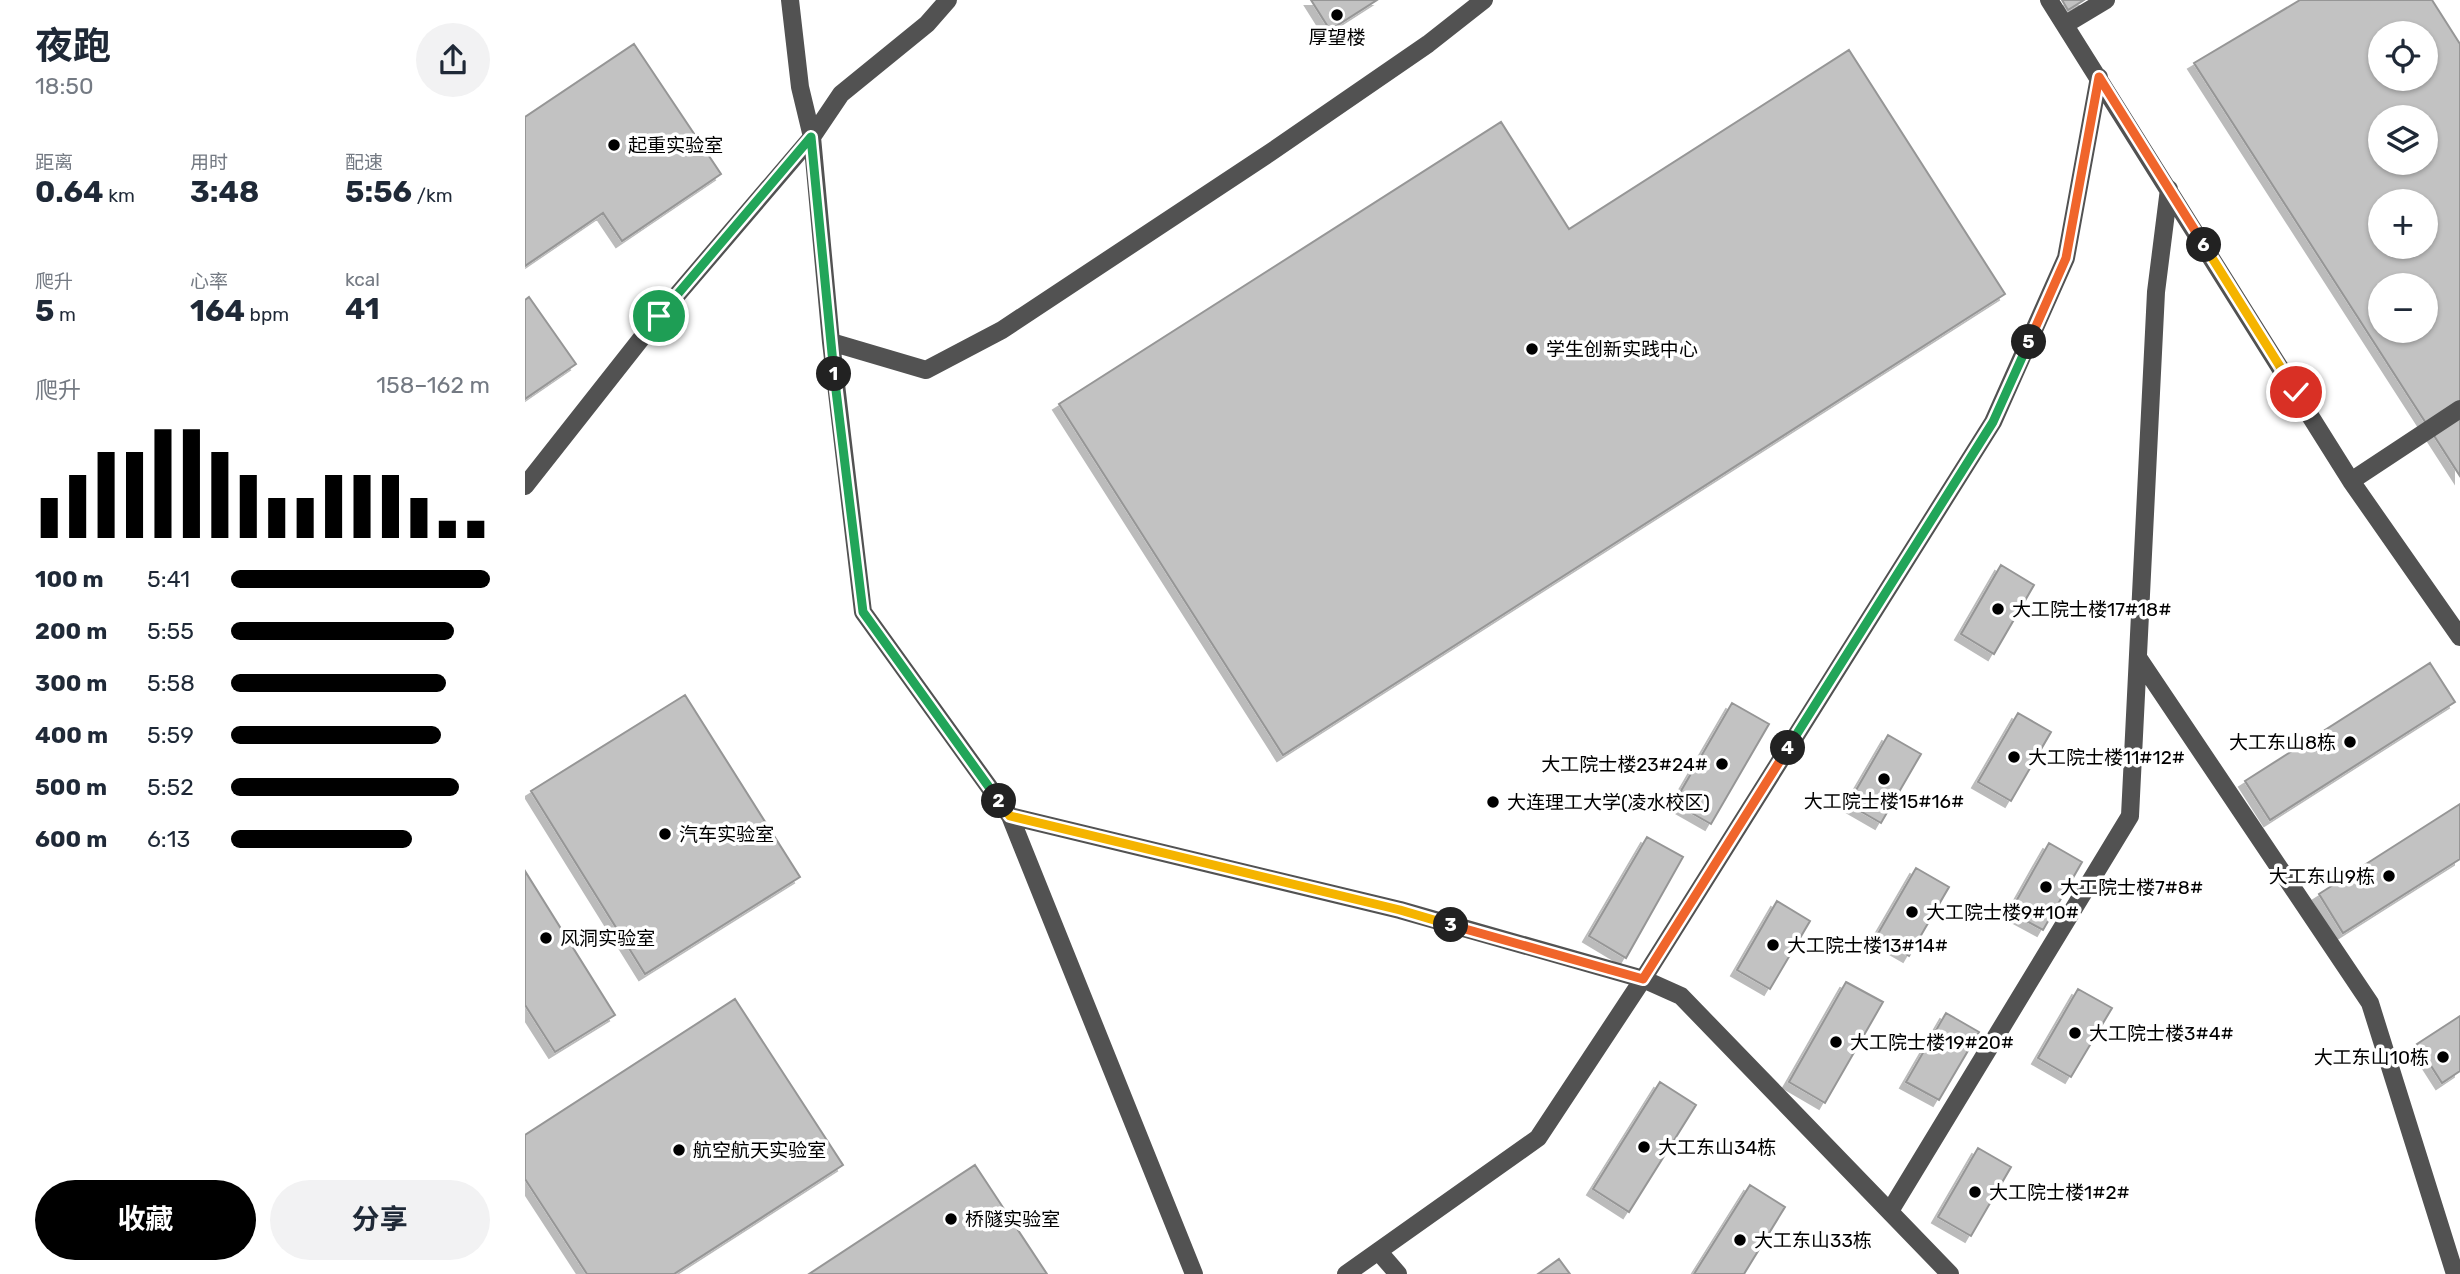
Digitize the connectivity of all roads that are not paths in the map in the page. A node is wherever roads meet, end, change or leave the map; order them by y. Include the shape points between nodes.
1 (790, 0) edge
2 (948, 0) edge
3 (1484, 0) edge
4 (2049, 0) edge
5 (2106, 0) edge
6 (2066, 24) junction
7 (2099, 77) junction
8 (811, 137) junction
9 (2169, 189) junction
10 (831, 342) junction
11 (2460, 409) edge
12 (2351, 481) junction
13 (525, 486) edge
14 (2460, 637) edge
15 (2139, 659) junction
16 (1010, 816) junction
17 (1643, 979) junction
18 (1890, 1211) junction
19 (1379, 1252) junction
20 (1194, 1274) edge
21 (1346, 1274) edge
22 (1398, 1274) edge
23 (1950, 1274) edge
24 (2455, 1274) edge

1 - 8 street
2 - 8 street via 927,24 841,94
3 - 10 street via 1249,167 1002,330 926,370
4 - 6 street
5 - 6 street
6 - 7 street
7 - 9 street
7 - 17 street via 2066,258 1993,422
8 - 10 street
8 - 13 street via 659,316
9 - 12 street
9 - 15 street via 2156,292
10 - 16 street via 863,612
11 - 12 street
12 - 14 street
15 - 18 street via 2130,816
15 - 24 street via 2370,1003
16 - 17 street via 1400,910
16 - 20 street
17 - 18 street via 1681,996
17 - 19 street via 1538,1138
18 - 23 street
19 - 21 street
19 - 22 street

